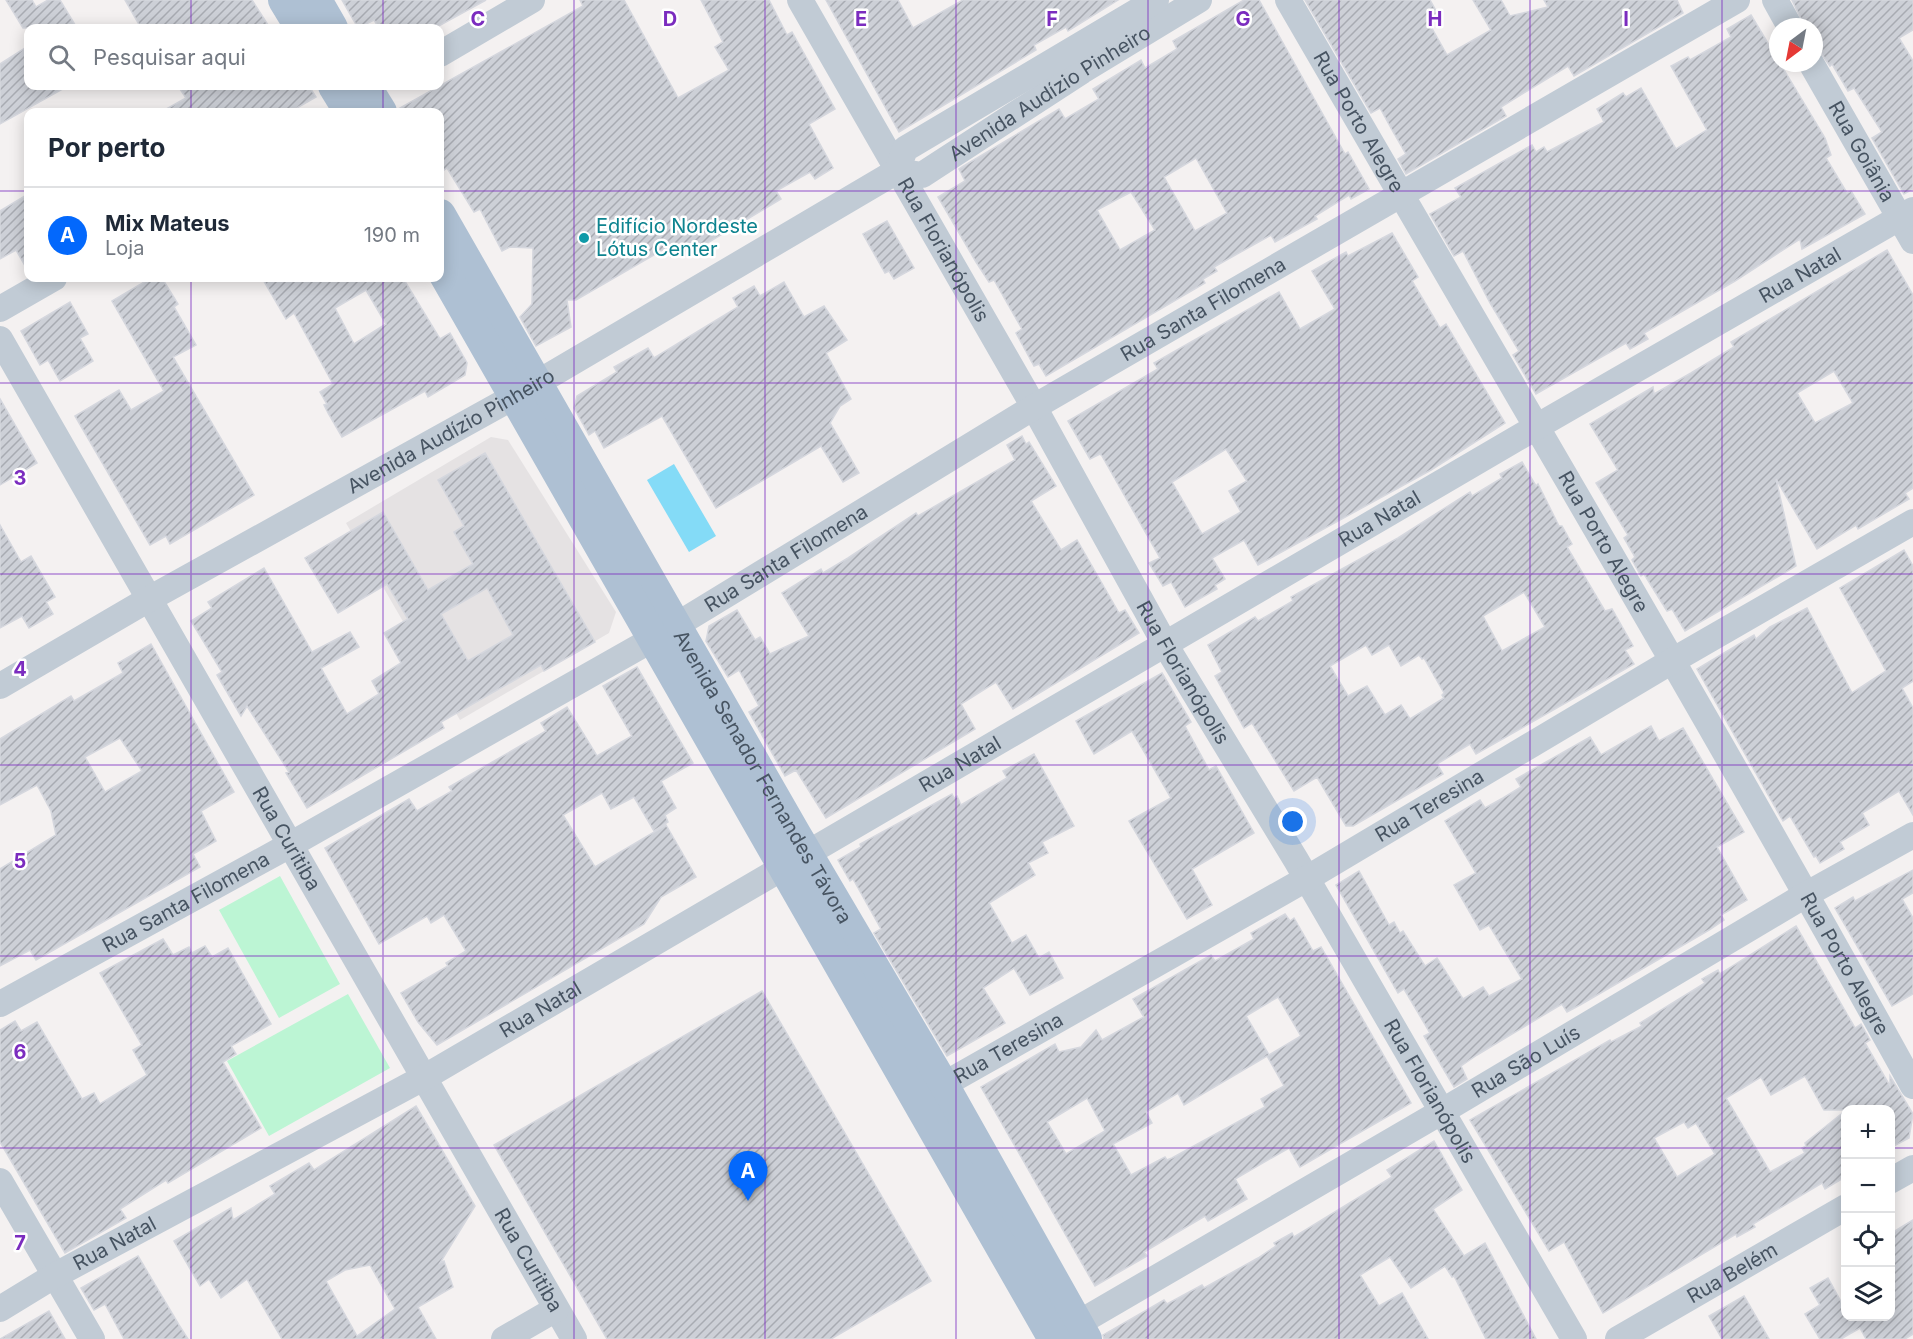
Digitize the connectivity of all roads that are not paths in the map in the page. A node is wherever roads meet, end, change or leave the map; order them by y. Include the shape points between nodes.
1 (284, 0) edge
2 (316, 0) edge
3 (531, 0) edge
4 (800, 0) edge
5 (1199, 0) edge
6 (1288, 0) edge
7 (1737, 0) edge
8 (1775, 0) edge
9 (1147, 14) edge
10 (1785, 18) edge
11 (299, 24) edge
12 (331, 24) edge
13 (444, 52) edge
14 (1817, 72) edge
15 (897, 171) junction
16 (1401, 196) junction
17 (1906, 214) edge
18 (444, 222) edge
19 (1913, 241) edge
20 (444, 272) edge
21 (47, 282) edge
22 (0, 309) edge
23 (0, 339) edge
24 (526, 389) junction
25 (1034, 406) junction
26 (1538, 426) junction
27 (1913, 522) edge
28 (149, 599) junction
29 (664, 632) junction
30 (1166, 646) junction
31 (1672, 660) junction
32 (0, 686) edge
33 (1913, 835) edge
34 (290, 845) junction
35 (797, 861) junction
36 (1306, 879) junction
37 (1807, 894) junction
38 (0, 1004) edge
39 (425, 1077) junction
40 (943, 1085) junction
41 (1913, 1086) edge
42 (1442, 1112) junction
43 (1913, 1168) edge
44 (1895, 1178) edge
45 (0, 1181) edge
46 (1841, 1209) edge
47 (54, 1276) junction
48 (0, 1309) edge
49 (556, 1309) junction
50 (1064, 1336) edge
51 (92, 1339) edge
52 (504, 1339) edge
53 (574, 1339) edge
54 (1574, 1339) edge
55 (1618, 1339) edge

1 - 11 main road
2 - 12 main road
3 - 13 street
4 - 15 street, Rua Florianópolis
5 - 9 street, Avenida Audízio Pinheiro
6 - 16 street, Rua Porto Alegre
7 - 16 street, Rua Santa Filomena
8 - 10 street
9 - 15 street, Avenida Audízio Pinheiro via 1077,61 905,149
14 - 17 street, Rua Goiânia
15 - 24 street, Avenida Audízio Pinheiro
15 - 25 street, Rua Florianópolis
16 - 25 street, Rua Santa Filomena
16 - 26 street, Rua Porto Alegre
17 - 19 street, Rua Goiânia
17 - 26 street, Rua Natal
18 - 24 main road, Avenida Senador Fernandes Távora
20 - 24 main road, Avenida Senador Fernandes Távora
21 - 22 street
23 - 28 street, Rua Curitiba
24 - 28 street, Avenida Audízio Pinheiro
24 - 29 main road, Avenida Senador Fernandes Távora
25 - 29 street, Rua Santa Filomena
25 - 30 street, Rua Florianópolis
26 - 30 street, Rua Natal
26 - 31 street, Rua Porto Alegre
27 - 31 street, Rua Teresina
28 - 32 street, Avenida Audízio Pinheiro
28 - 34 street, Rua Curitiba
29 - 34 street, Rua Santa Filomena
29 - 35 main road, Avenida Senador Fernandes Távora
30 - 35 street, Rua Natal
30 - 36 street, Rua Florianópolis
31 - 36 street, Rua Teresina
31 - 37 street, Rua Porto Alegre
33 - 37 street, Rua São Luís
34 - 38 street, Rua Santa Filomena
34 - 39 street, Rua Curitiba
35 - 39 street, Rua Natal
35 - 40 main road, Avenida Senador Fernandes Távora
35 - 50 main road, Avenida Senador Fernandes Távora
36 - 40 street, Rua Teresina
36 - 42 street, Rua Florianópolis
37 - 41 street, Rua Porto Alegre
37 - 42 street, Rua São Luís
39 - 47 street, Rua Natal
39 - 49 street, Rua Curitiba
40 - 50 main road, Avenida Senador Fernandes Távora
42 - 50 street, Rua São Luís
42 - 54 street, Rua Florianópolis
43 - 44 street
45 - 47 street
46 - 55 street, Rua Belém
47 - 48 street, Rua Natal
47 - 51 street
49 - 52 street
49 - 53 street, Rua Curitiba

